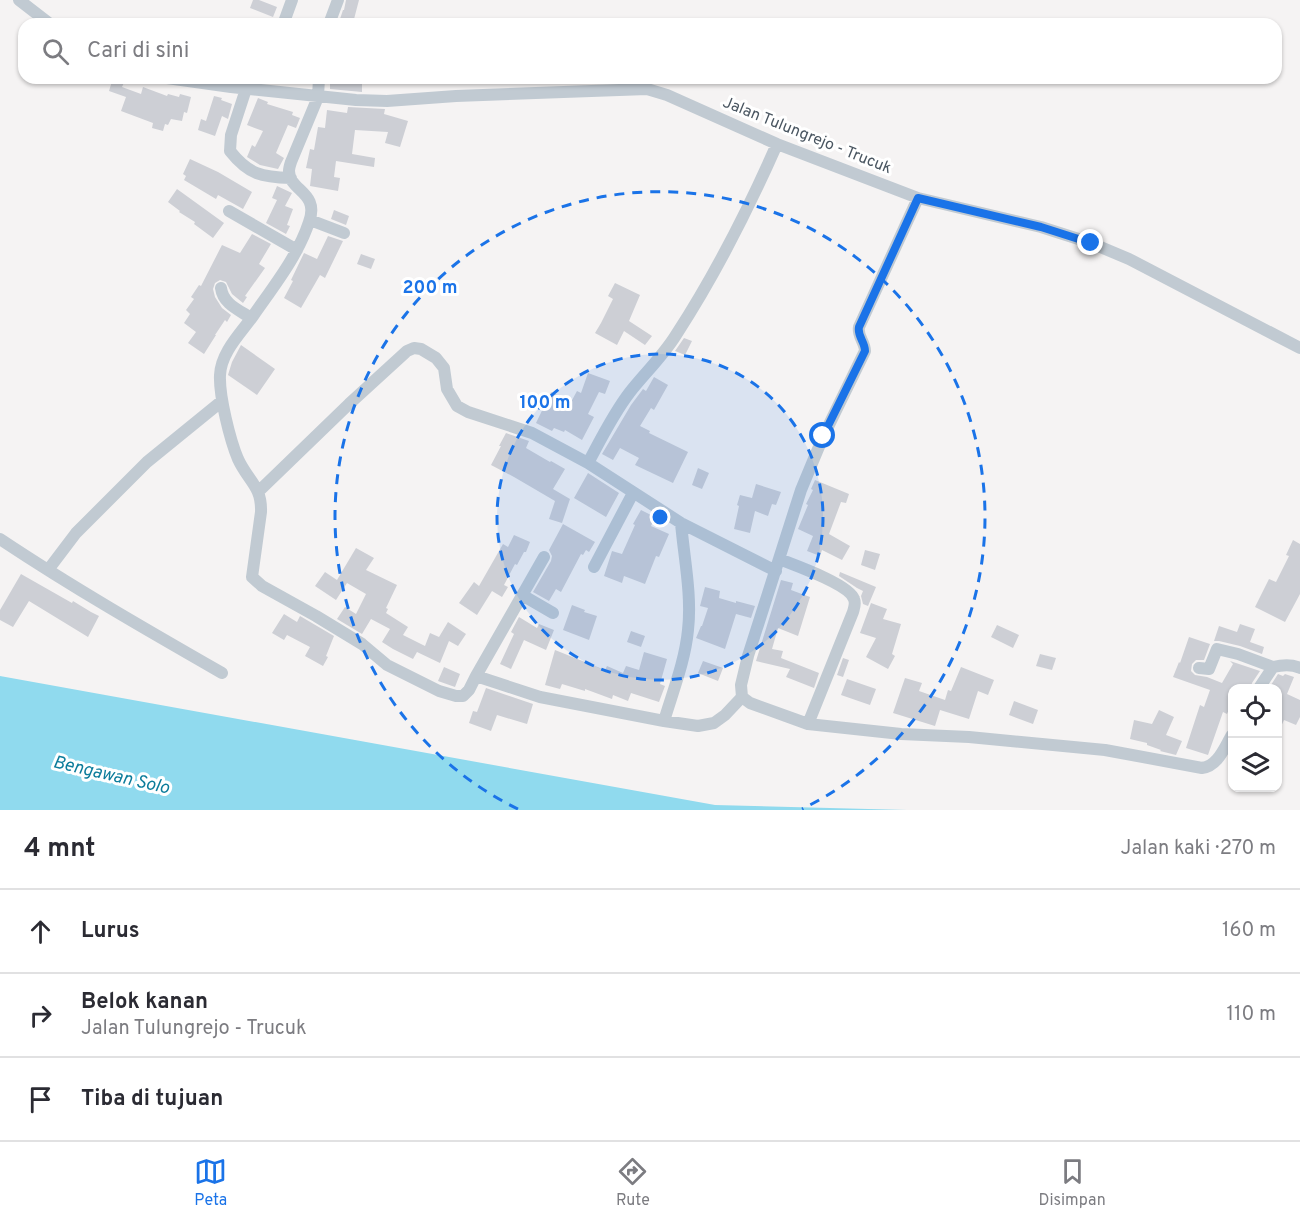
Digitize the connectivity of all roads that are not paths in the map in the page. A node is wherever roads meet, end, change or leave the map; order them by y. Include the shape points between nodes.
1 (19, 0) edge
2 (292, 0) edge
3 (338, 0) edge
4 (42, 18) edge
5 (285, 18) edge
6 (331, 18) edge
7 (210, 84) edge
8 (319, 84) edge
9 (246, 89) junction
10 (318, 97) junction
11 (777, 144) junction
12 (291, 178) junction
13 (918, 198) junction
14 (229, 211) dead end
15 (310, 220) junction
16 (344, 233) dead end
17 (297, 250) junction
18 (221, 288) dead end
19 (251, 318) junction
20 (1300, 348) edge
21 (222, 401) junction
22 (588, 463) junction
23 (259, 491) junction
24 (633, 493) junction
25 (681, 523) junction
26 (0, 539) edge
27 (544, 557) dead end
28 (777, 565) junction
29 (594, 567) dead end
30 (48, 570) junction
31 (522, 595) junction
32 (553, 613) dead end
33 (1299, 665) edge
34 (1273, 667) junction
35 (1199, 668) dead end
36 (222, 673) dead end
37 (476, 676) junction
38 (1262, 684) edge
39 (742, 697) junction
40 (664, 721) junction
41 (808, 724) junction
42 (1231, 738) edge

1 - 4 street
2 - 5 street
3 - 6 street
7 - 9 street, Jalan Tulungrejo - Trucuk
8 - 10 street
9 - 10 street, Jalan Tulungrejo - Trucuk
9 - 12 street via 231,135 230,151 239,163 255,173
10 - 11 street, Jalan Tulungrejo - Trucuk via 387,101 647,89
10 - 12 street via 291,162
11 - 13 street, Jalan Tulungrejo - Trucuk
11 - 22 street via 708,282 661,356 630,391
12 - 15 street via 310,202
13 - 20 street, Jalan Tulungrejo - Trucuk via 1091,243
13 - 28 street via 859,327 865,351 810,466
14 - 17 street
15 - 16 street
15 - 17 street
17 - 19 street
18 - 19 street via 225,300
19 - 21 street via 223,361
21 - 23 street via 238,458
21 - 30 street via 147,462 76,533
22 - 23 street via 531,433 457,405 447,389 444,368 429,352 414,348
22 - 24 street
23 - 37 street via 262,501 252,578 256,582 362,644 387,665 440,691 463,696
24 - 25 street
24 - 29 street
25 - 28 street
25 - 40 street via 689,629
26 - 30 street
27 - 31 street
28 - 39 street via 746,664
28 - 41 street via 812,572 855,599
30 - 36 street
31 - 32 street
31 - 37 street
33 - 34 street
34 - 35 street via 1217,649 1209,669
34 - 38 street
37 - 40 street via 540,698
39 - 40 street via 714,723 698,726
39 - 41 street
41 - 42 street via 1105,750 1202,768 1217,761

